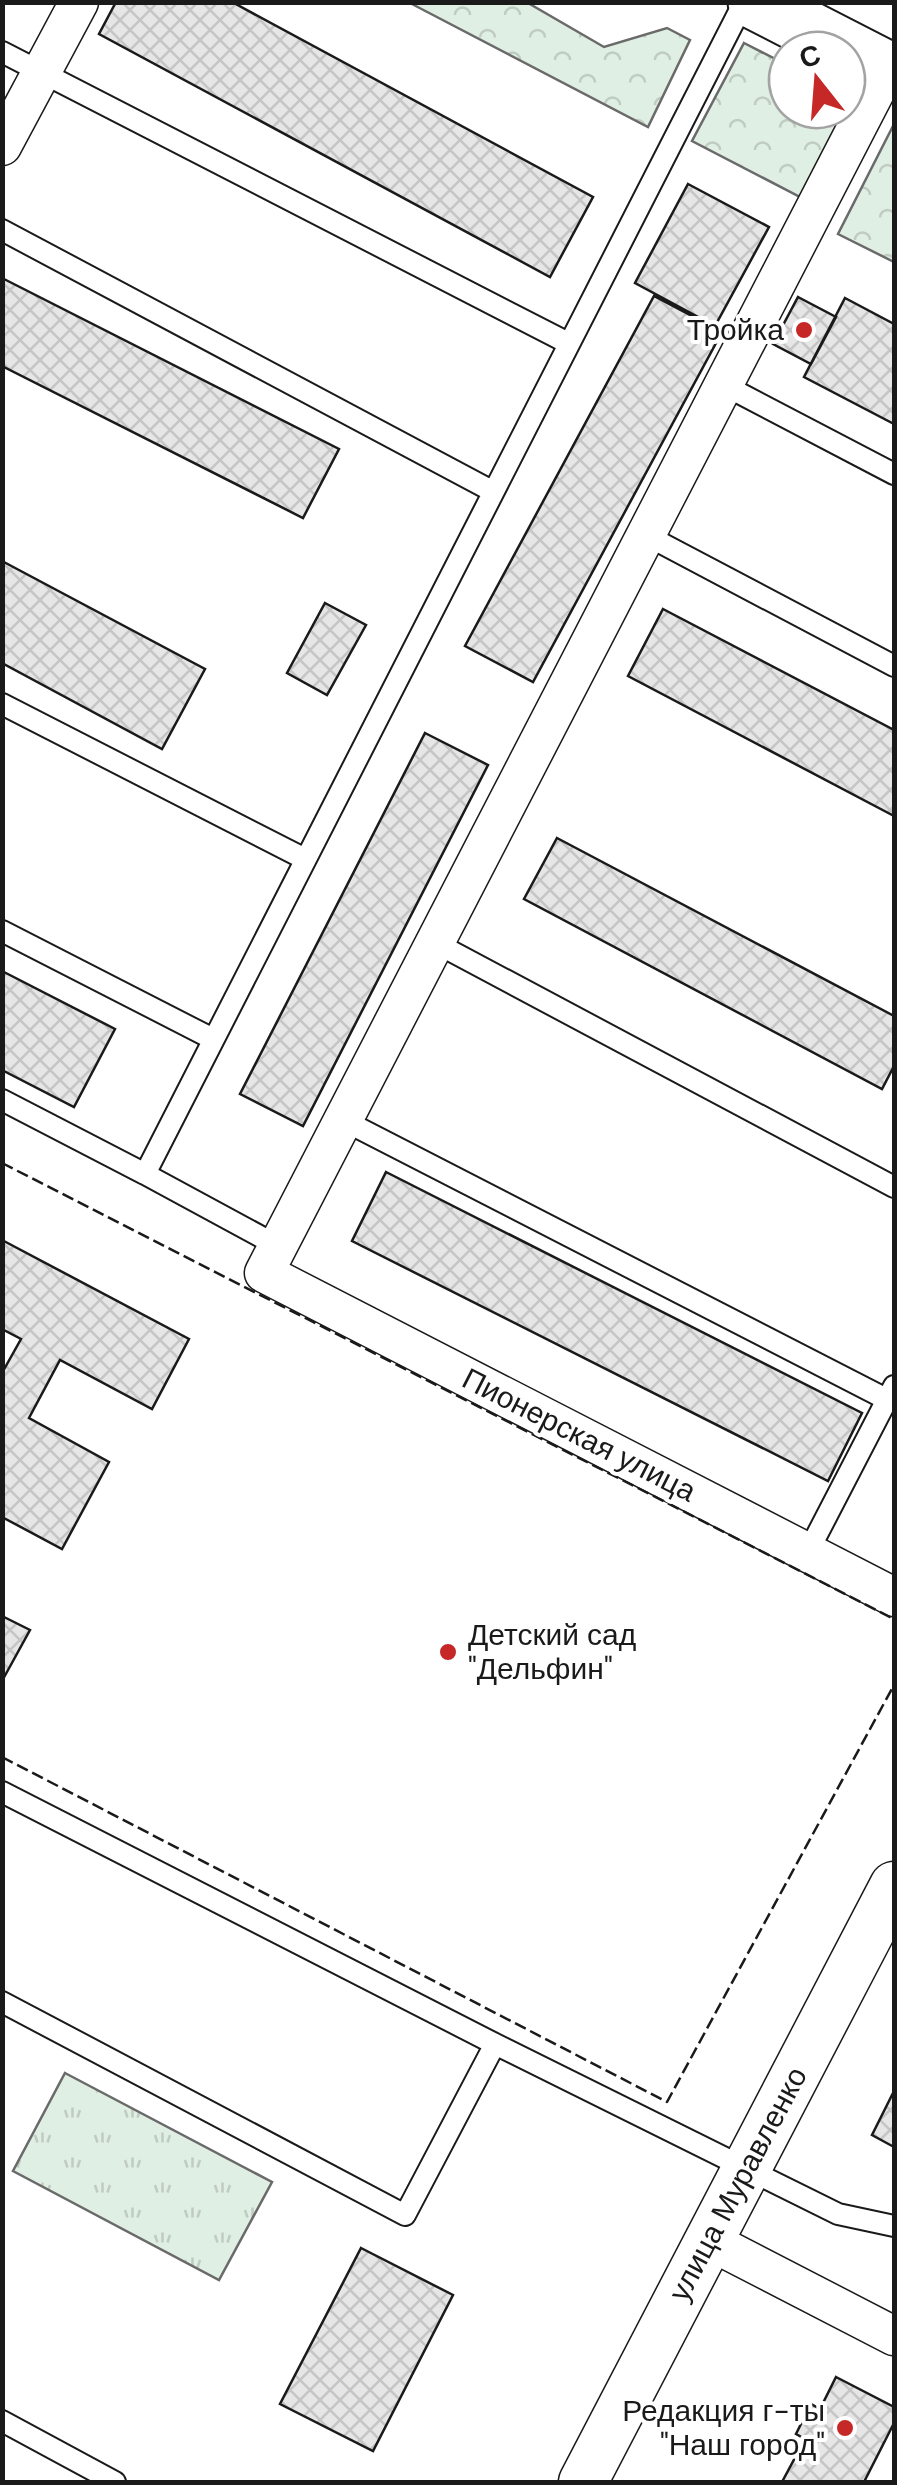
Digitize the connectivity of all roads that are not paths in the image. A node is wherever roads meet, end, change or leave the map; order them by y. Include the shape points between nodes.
1 (79, 2) edge
2 (744, 2) edge
3 (756, 2) edge
4 (2, 52) edge
5 (891, 71) edge
6 (42, 72) junction
7 (2, 146) edge
8 (2, 230) edge
9 (568, 343) junction
10 (722, 384) junction
11 (894, 474) edge
12 (492, 491) junction
13 (644, 534) junction
14 (894, 666) edge
15 (2, 704) edge
16 (303, 858) junction
17 (2, 931) edge
18 (434, 942) junction
19 (211, 1038) junction
20 (2, 1100) edge
21 (343, 1120) junction
22 (144, 1174) junction
23 (894, 1187) edge
24 (294, 1215) junction
25 (891, 1393) edge
26 (808, 1552) junction
27 (894, 1597) edge
28 (2, 1792) edge
29 (894, 1886) edge
30 (2, 2002) edge
31 (495, 2044) junction
32 (744, 2170) junction
33 (894, 2226) edge
34 (708, 2240) junction
35 (894, 2336) edge
36 (2, 2421) edge
37 (115, 2482) edge
38 (583, 2482) edge

1 - 6 street
2 - 9 lane
3 - 5 main road
4 - 6 lane
5 - 10 street
6 - 7 street
6 - 9 lane
8 - 12 lane
9 - 12 lane
10 - 11 lane
10 - 13 street
12 - 16 lane
13 - 14 lane
13 - 18 street
15 - 16 lane
16 - 19 lane
17 - 19 lane
18 - 21 street
18 - 23 lane
19 - 22 lane
20 - 22 lane
21 - 24 street
21 - 25 lane
22 - 24 lane via 278,1246
24 - 26 street, Пионерская улица via 264,1273
25 - 26 lane
26 - 27 street, Пионерская улица
28 - 31 lane
29 - 32 street, улица Муравленко
30 - 31 lane via 405,2215
31 - 32 lane
32 - 33 lane via 838,2214
32 - 34 street, улица Муравленко
34 - 35 street
34 - 38 street, улица Муравленко
36 - 37 lane

